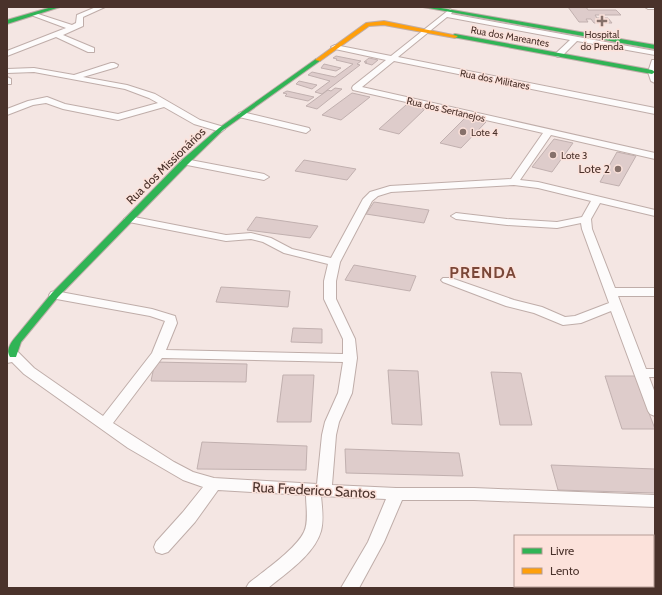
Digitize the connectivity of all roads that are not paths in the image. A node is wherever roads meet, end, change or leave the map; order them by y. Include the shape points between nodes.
1 (56, 7) edge
2 (102, 7) edge
3 (426, 7) edge
4 (437, 7) edge
5 (648, 7) edge
6 (655, 7) edge
7 (40, 10) edge
8 (447, 13) junction
9 (7, 21) edge
10 (366, 25) joint
11 (73, 28) junction
12 (425, 31) junction
13 (55, 34) junction
14 (576, 38) junction
15 (655, 46) edge
16 (335, 47) junction
17 (90, 50) dead end
18 (655, 53) edge
19 (7, 54) edge
20 (558, 55) junction
21 (393, 58) junction
22 (655, 62) edge
23 (114, 66) dead end
24 (7, 71) edge
25 (653, 76) edge
26 (75, 77) junction
27 (164, 104) junction
28 (655, 111) edge
29 (7, 112) edge
30 (242, 115) junction
31 (221, 130) junction
32 (306, 130) dead end
33 (548, 132) junction
34 (655, 156) edge
35 (185, 162) junction
36 (264, 177) dead end
37 (514, 182) junction
38 (597, 200) junction
39 (655, 213) edge
40 (456, 216) dead end
41 (129, 219) junction
42 (586, 219) junction
43 (334, 262) junction
44 (447, 280) dead end
45 (611, 292) junction
46 (655, 292) edge
47 (55, 295) junction
48 (615, 305) junction
49 (10, 352) edge
50 (158, 354) junction
51 (350, 358) junction
52 (641, 373) junction
53 (655, 373) edge
54 (655, 412) edge
55 (104, 424) junction
56 (214, 484) junction
57 (318, 491) junction
58 (396, 494) junction
59 (655, 501) edge
60 (162, 547) dead end
61 (255, 588) edge
62 (350, 588) edge

1 - 7 street
2 - 11 street via 79,16 80,24
3 - 8 street
4 - 15 street
5 - 6 street
7 - 9 street
7 - 11 street
8 - 12 street, Rua dos Sertanejos
8 - 14 street
8 - 15 street
10 - 12 street, Rua dos Mareantes via 381,23
10 - 16 street, Rua dos Missionários
11 - 13 street
12 - 20 street, Rua dos Mareantes
12 - 21 street, Rua dos Sertanejos
13 - 17 street
13 - 19 street
14 - 18 street
14 - 20 street
16 - 21 street, Rua dos Militares
16 - 30 street, Rua dos Missionários
20 - 25 street, Rua dos Mareantes
21 - 28 street, Rua dos Militares
21 - 33 street, Rua dos Sertanejos via 356,88
22 - 25 street
23 - 26 street
24 - 26 street via 34,70
26 - 27 street via 127,87 152,96
27 - 29 street via 118,117 70,108 47,100
27 - 31 street via 197,122
30 - 31 street, Rua dos Missionários
30 - 32 street
31 - 35 street, Rua dos Missionários
33 - 34 street, Rua dos Sertanejos
33 - 37 street
35 - 36 street
35 - 41 street, Rua dos Missionários
37 - 38 street via 538,185
37 - 43 street via 390,189 374,194 363,205
38 - 39 street
38 - 42 street
40 - 42 street via 558,225
41 - 43 street via 226,238 250,236 267,240 288,251
41 - 47 street, Rua dos Missionários
42 - 45 street
43 - 51 street via 330,299 349,339
44 - 48 street via 510,303 538,310 563,321 577,320
45 - 46 street
45 - 48 street
47 - 49 street, Rua dos Missionários
47 - 50 street via 152,313 171,319
48 - 52 street
49 - 55 street, Rua Frederico Santos via 29,371
50 - 51 street
50 - 55 street
51 - 57 street via 345,393 332,422
52 - 53 street
52 - 54 street
55 - 56 street, Rua Frederico Santos via 169,466 188,476
56 - 57 street, Rua Frederico Santos
56 - 60 street
57 - 58 street, Rua Frederico Santos
57 - 61 street via 314,526 308,540 276,572
58 - 59 street, Rua Frederico Santos
58 - 62 street via 383,530 362,571

